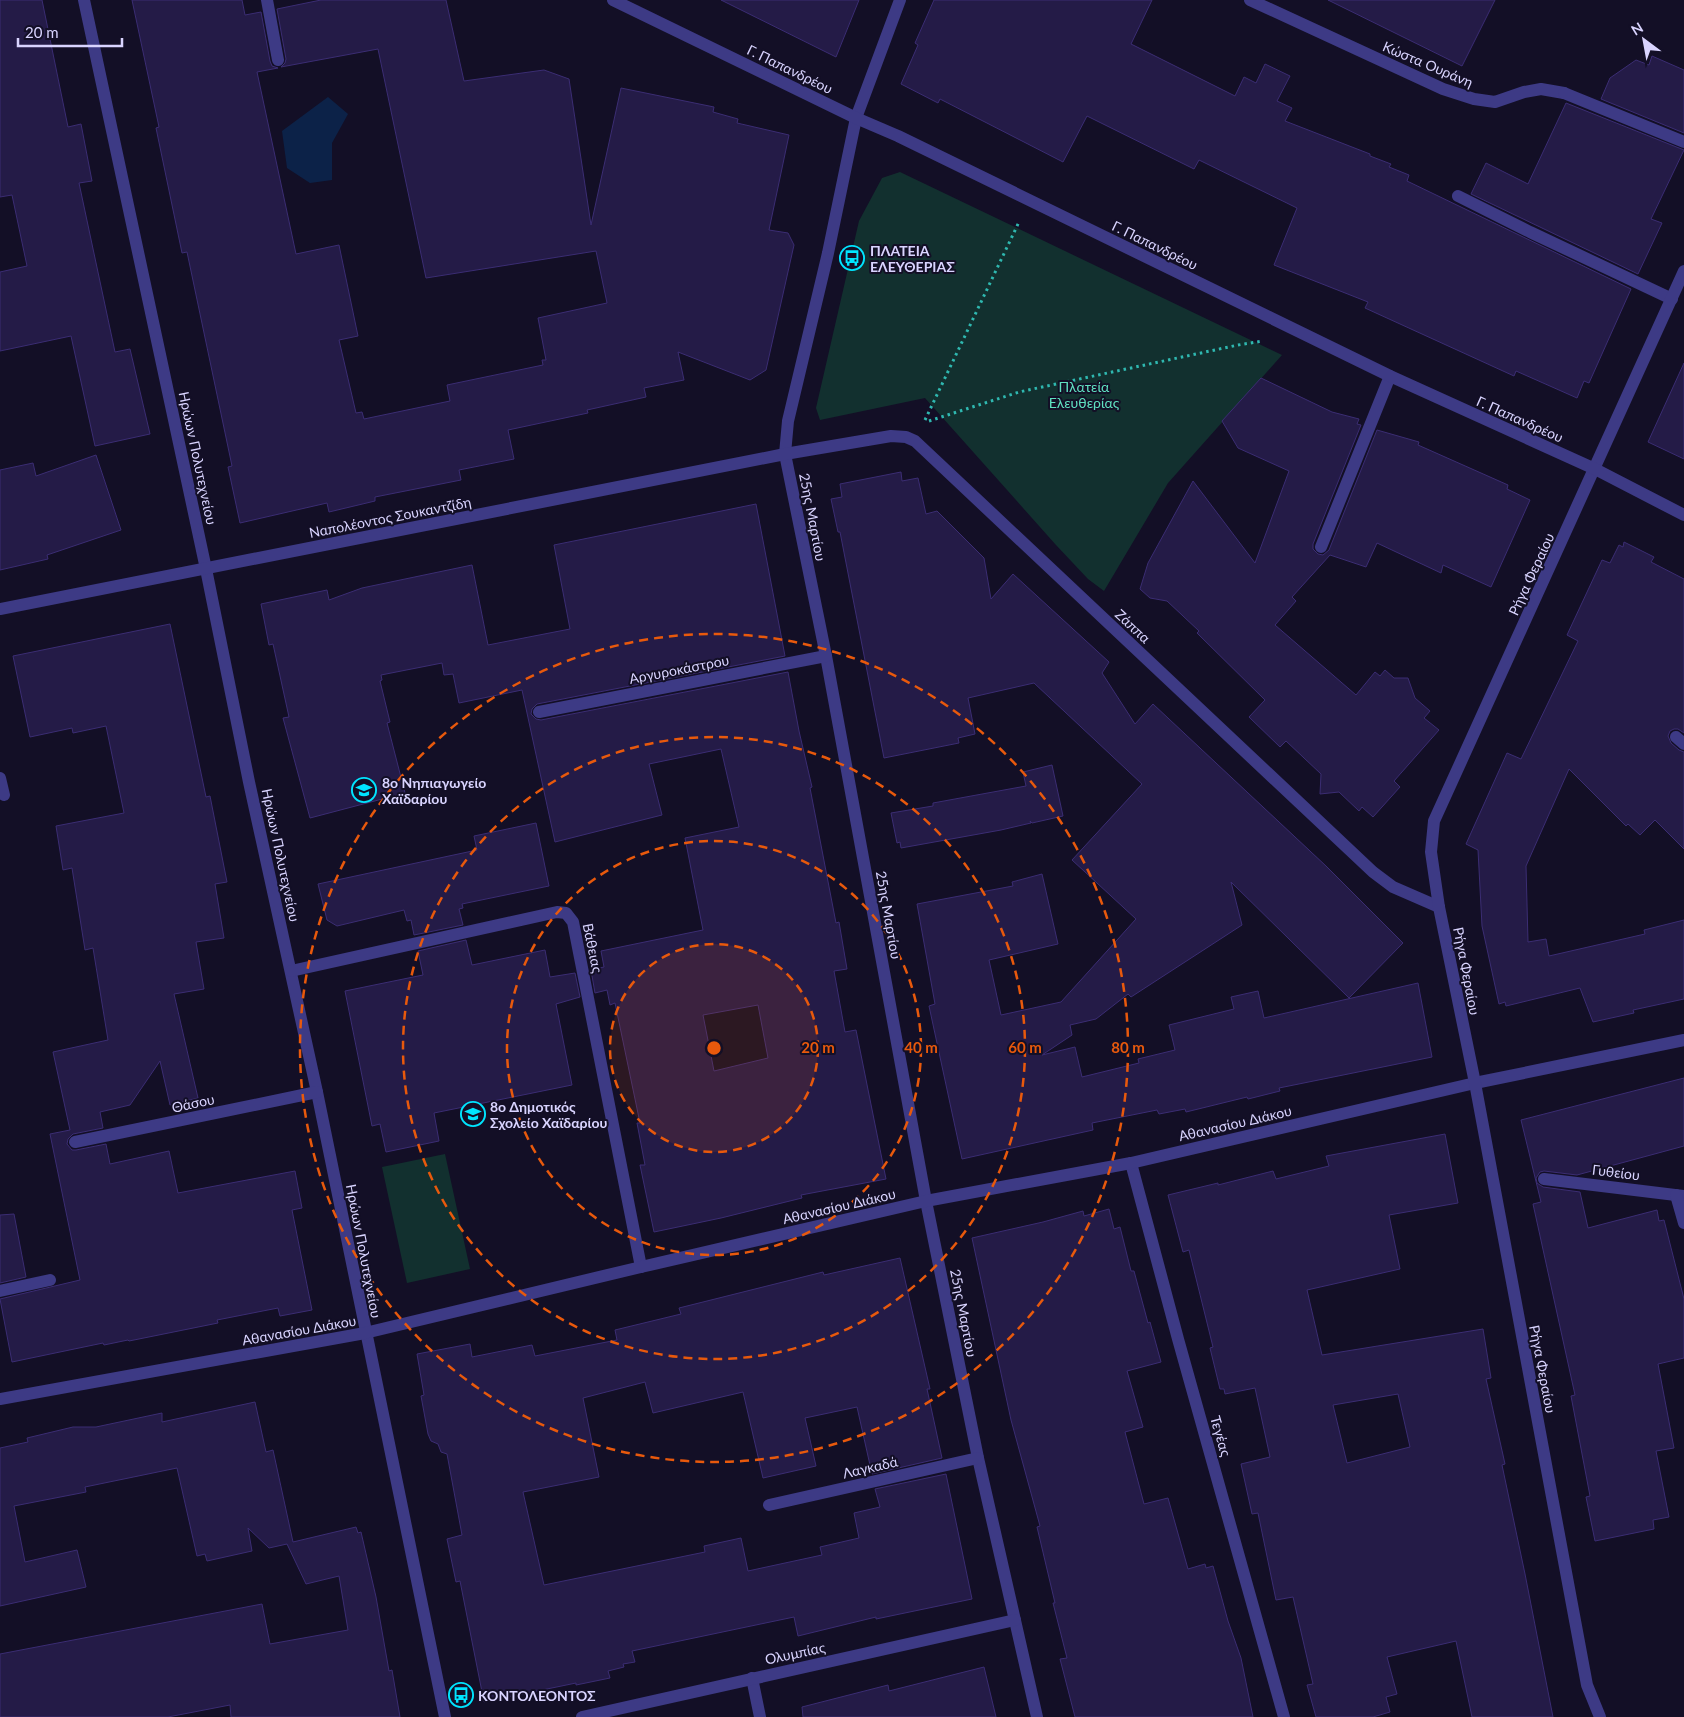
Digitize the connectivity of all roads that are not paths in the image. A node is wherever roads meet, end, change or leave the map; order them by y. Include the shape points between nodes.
1 (84, 0) edge
2 (267, 0) edge
3 (613, 0) edge
4 (900, 0) edge
5 (1250, 0) edge
6 (278, 60) dead end
7 (856, 118) junction
8 (1684, 142) edge
9 (1458, 196) dead end
10 (1684, 271) edge
11 (1672, 299) junction
12 (1390, 376) junction
13 (785, 454) junction
14 (1595, 469) junction
15 (1684, 515) edge
16 (1321, 547) dead end
17 (206, 569) junction
18 (0, 609) edge
19 (826, 656) junction
20 (539, 712) dead end
21 (0, 778) edge
22 (4, 795) dead end
23 (1439, 907) junction
24 (291, 971) junction
25 (1684, 1040) edge
26 (1475, 1083) junction
27 (317, 1092) junction
28 (75, 1142) dead end
29 (1131, 1163) junction
30 (1544, 1179) dead end
31 (1680, 1196) edge
32 (926, 1201) junction
33 (1684, 1223) edge
34 (640, 1267) junction
35 (50, 1280) dead end
36 (0, 1291) edge
37 (365, 1333) junction
38 (0, 1399) edge
39 (978, 1458) junction
40 (769, 1505) dead end
41 (1015, 1620) junction
42 (752, 1678) junction
43 (444, 1717) edge
44 (582, 1717) edge
45 (760, 1717) edge
46 (1037, 1717) edge
47 (1284, 1717) edge
48 (1600, 1717) edge

1 - 17 street, Ηρώων Πολυτεχνείου
2 - 6 street
3 - 7 street, Γ. Παπανδρέου
4 - 7 street, 25ης Μαρτίου
5 - 8 street, Κώστα Ουράνη via 1443,89 1474,100 1495,102 1541,89 1564,93
7 - 12 street, Γ. Παπανδρέου
7 - 13 street, 25ης Μαρτίου via 788,421
9 - 11 street
10 - 11 street, Ρήγα Φεραίου
11 - 14 street, Ρήγα Φεραίου
12 - 14 street, Γ. Παπανδρέου
12 - 16 street
13 - 17 street, Ναπολέοντος Σουκαντζίδη
13 - 19 street, 25ης Μαρτίου
13 - 23 street, Ζάππα via 891,436 915,441 1373,872 1393,887
14 - 15 street, Γ. Παπανδρέου
14 - 23 street, Ρήγα Φεραίου via 1434,821 1431,852
17 - 18 street, Ναπολέοντος Σουκαντζίδη
17 - 24 street, Ηρώων Πολυτεχνείου
19 - 20 street, Αργυροκάστρου
19 - 32 street, 25ης Μαρτίου
21 - 22 street
23 - 26 street, Ρήγα Φεραίου
24 - 27 street, Ηρώων Πολυτεχνείου
24 - 34 street, Βάθειας via 556,912 566,913 573,922
25 - 26 street, Αθανασίου Διάκου
26 - 29 street, Αθανασίου Διάκου
26 - 48 street, Ρήγα Φεραίου via 1587,1685
27 - 28 street, Θάσου
27 - 37 street, Ηρώων Πολυτεχνείου
29 - 32 street, Αθανασίου Διάκου
29 - 47 street, Τεγέας
30 - 31 street, Γυθείου
31 - 33 street
32 - 34 street, Αθανασίου Διάκου
32 - 39 street, 25ης Μαρτίου
34 - 37 street, Αθανασίου Διάκου
35 - 36 street
37 - 38 street, Αθανασίου Διάκου
37 - 43 street, Ηρώων Πολυτεχνείου
39 - 40 street, Λαγκαδά
39 - 41 street, 25ης Μαρτίου
41 - 42 street, Ολυμπίας
41 - 46 street, 25ης Μαρτίου
42 - 44 street, Ολυμπίας
42 - 45 street

